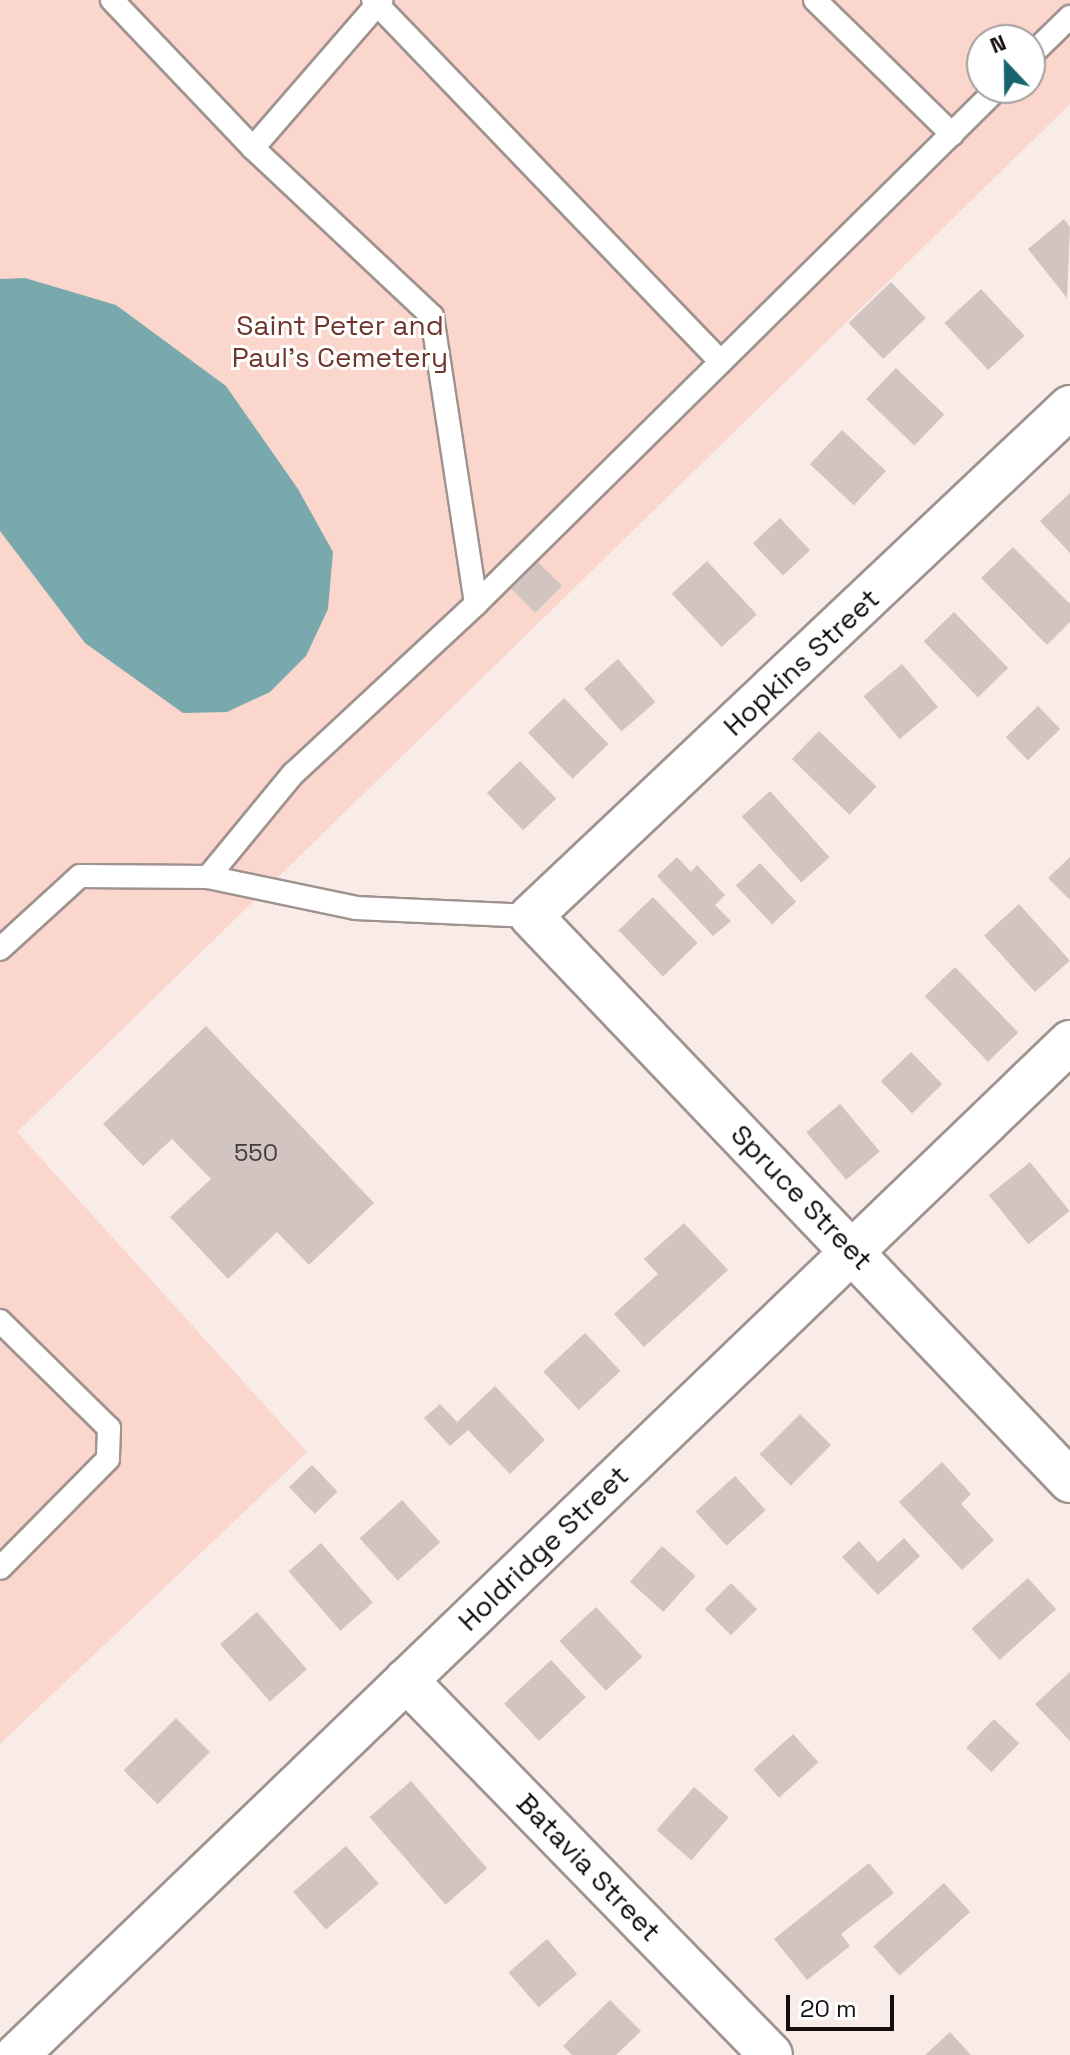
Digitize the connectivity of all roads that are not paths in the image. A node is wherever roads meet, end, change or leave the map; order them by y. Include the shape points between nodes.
1 (112, 0) edge
2 (815, 0) edge
3 (377, 1) edge
4 (1070, 17) edge
5 (1046, 40) edge
6 (982, 104) edge
7 (952, 134) junction
8 (253, 148) junction
9 (721, 362) junction
10 (1070, 407) edge
11 (476, 604) junction
12 (208, 877) junction
13 (531, 916) junction
14 (0, 949) edge
15 (1070, 1042) edge
16 (853, 1250) junction
17 (0, 1321) edge
18 (1070, 1481) edge
19 (0, 1568) edge
20 (406, 1680) junction
21 (17, 2055) edge
22 (771, 2055) edge

1 - 8 lane
2 - 7 lane
3 - 8 lane
3 - 9 lane
4 - 5 lane
6 - 7 lane
7 - 9 lane
8 - 11 lane via 432,316
9 - 11 lane
10 - 13 street, Hopkins Street
11 - 12 lane via 293,774
12 - 13 lane via 356,908
12 - 14 lane via 80,876
13 - 16 street, Spruce Street
15 - 16 street, Holdridge Street
16 - 18 street, Spruce Street
16 - 20 street, Holdridge Street
17 - 19 lane via 109,1428 108,1459
20 - 21 street, Holdridge Street
20 - 22 street, Batavia Street

